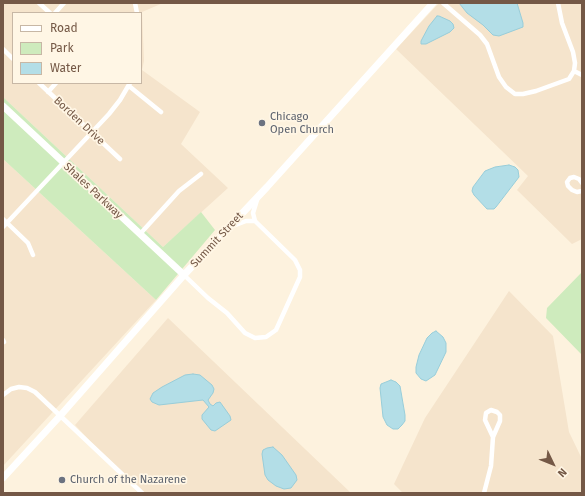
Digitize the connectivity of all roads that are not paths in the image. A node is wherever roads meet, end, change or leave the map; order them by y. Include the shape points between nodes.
1 (39, 3) edge
2 (64, 3) edge
3 (433, 3) edge
4 (443, 3) edge
5 (558, 3) edge
6 (49, 12) edge
7 (56, 12) edge
8 (3, 50) edge
9 (12, 58) edge
10 (574, 71) junction
11 (582, 75) edge
12 (40, 84) edge
13 (55, 84) edge
14 (129, 84) edge
15 (48, 92) junction
16 (3, 106) edge
17 (161, 112) dead end
18 (91, 132) junction
19 (120, 159) dead end
20 (63, 162) junction
21 (201, 174) dead end
22 (582, 182) edge
23 (267, 187) junction
24 (582, 191) edge
25 (254, 221) junction
26 (4, 223) edge
27 (226, 230) junction
28 (140, 234) junction
29 (33, 255) dead end
30 (184, 275) junction
31 (3, 395) edge
32 (60, 416) junction
33 (493, 437) junction
34 (3, 478) edge
35 (142, 493) edge
36 (484, 493) edge

1 - 6 street
2 - 7 street
3 - 23 main road, Summit Street
4 - 10 street via 487,44 502,83 510,91 528,94 569,79
5 - 10 street via 562,23 573,52
8 - 9 street
10 - 11 street
12 - 15 street, Borden Drive
13 - 15 street
14 - 17 street
14 - 18 street via 116,105
15 - 18 street, Borden Drive
16 - 20 main road, Shales Parkway
18 - 19 street, Borden Drive
18 - 20 street
20 - 26 street
20 - 28 main road, Shales Parkway
21 - 28 street via 178,191
22 - 24 street via 574,176 567,182 572,190
23 - 25 street via 254,206
23 - 27 main road, Summit Street
25 - 27 street via 237,223
25 - 30 street via 295,260 300,270 300,277 276,330 266,337 255,338 245,333 227,313
26 - 29 street via 28,243
27 - 30 main road, Summit Street
28 - 30 main road, Shales Parkway
30 - 32 main road, Summit Street
31 - 32 street via 11,389 27,388 35,392
32 - 34 main road, Summit Street
32 - 35 street
33 - 33 street via 485,420 486,413 491,410 500,415
33 - 36 street via 491,466

